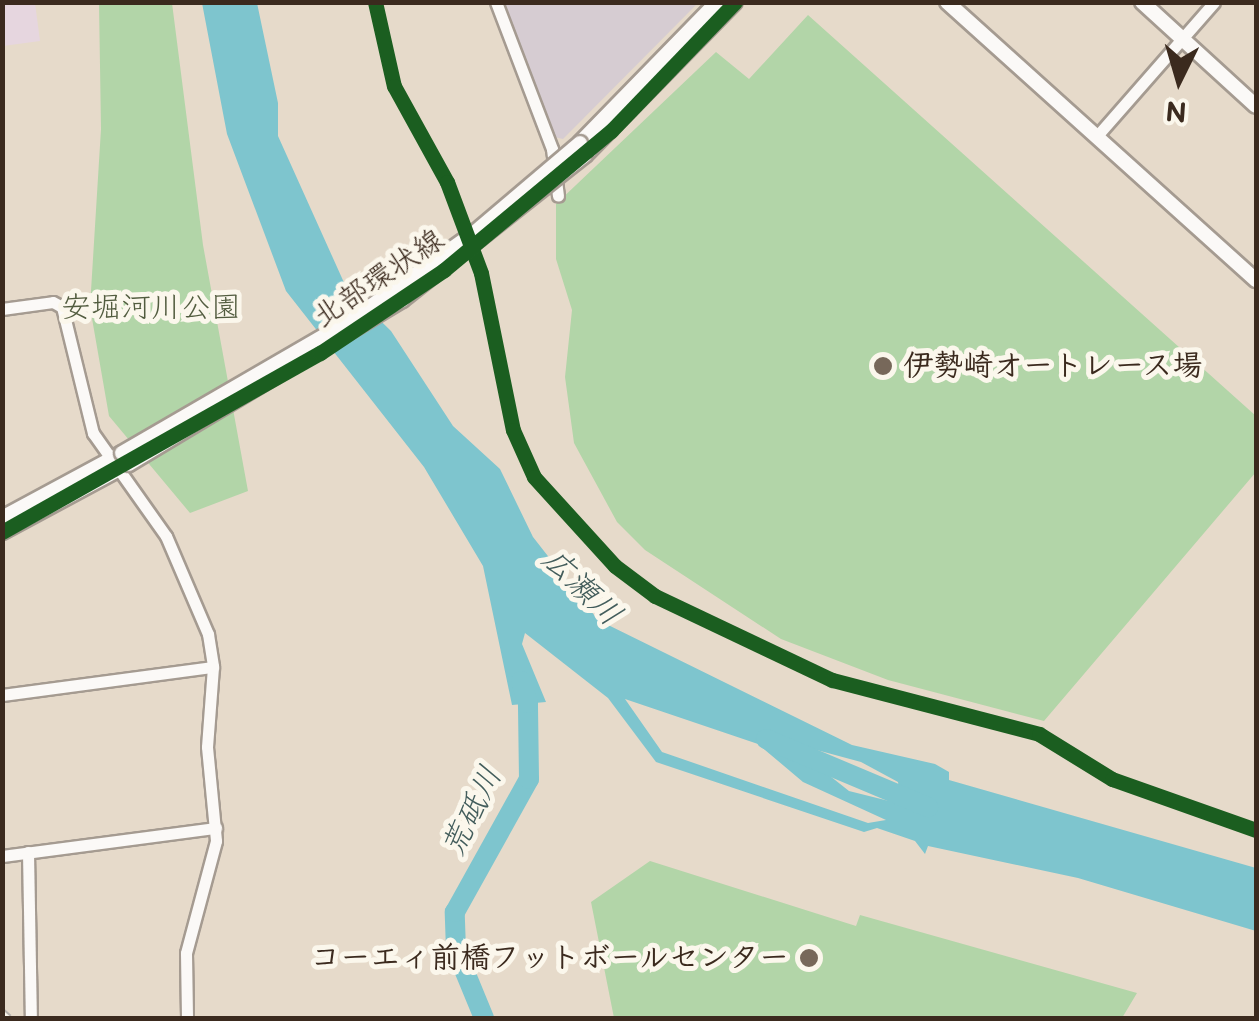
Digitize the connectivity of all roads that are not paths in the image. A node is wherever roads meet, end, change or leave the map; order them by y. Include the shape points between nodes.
1 (496, 2) edge
2 (717, 2) edge
3 (735, 2) edge
4 (947, 2) edge
5 (1142, 2) edge
6 (1214, 2) edge
7 (1182, 38) junction
8 (1256, 106) edge
9 (1096, 136) junction
10 (583, 149) junction
11 (558, 196) dead end
12 (1256, 280) edge
13 (2, 309) edge
14 (120, 461) junction
15 (2, 518) edge
16 (2, 532) edge
17 (213, 667) junction
18 (2, 695) edge
19 (216, 828) junction
20 (28, 852) junction
21 (2, 856) edge
22 (31, 1018) edge
23 (187, 1018) edge

1 - 11 street via 552,149
2 - 10 street, 北部環状線
3 - 10 street, 北部環状線
4 - 9 street
5 - 7 street
6 - 7 street
7 - 8 street
7 - 9 street
9 - 12 street
10 - 14 street, 北部環状線, bridge via 368,308
13 - 14 street via 53,302 62,307 88,420
14 - 15 street, 北部環状線
14 - 16 street, 北部環状線
14 - 17 street via 183,571 208,634
17 - 18 street
17 - 19 street via 207,747
19 - 20 street
19 - 23 street via 186,953
20 - 21 street
20 - 22 street

